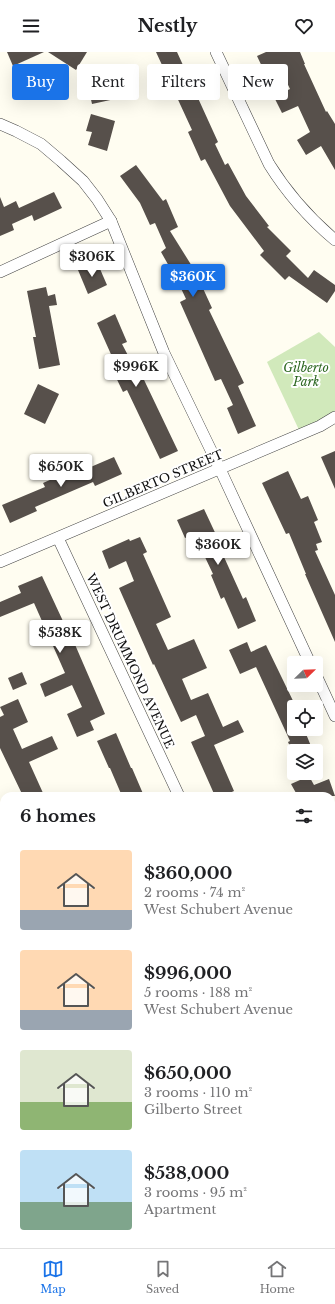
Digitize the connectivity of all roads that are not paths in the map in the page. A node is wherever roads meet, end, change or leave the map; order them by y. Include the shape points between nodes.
1 (216, 52) edge
2 (0, 124) edge
3 (111, 221) junction
4 (335, 240) edge
5 (0, 272) edge
6 (335, 417) edge
7 (220, 469) junction
8 (58, 538) junction
9 (0, 562) edge
10 (307, 656) edge
11 (323, 690) edge
12 (335, 716) edge
13 (177, 792) edge

1 - 4 street via 272,169 301,209
2 - 3 street via 41,144 62,161 97,199
3 - 5 street
3 - 7 street via 164,353
6 - 7 street, GILBERTO STREET via 320,426
7 - 8 street, GILBERTO STREET
7 - 10 street
8 - 9 street, GILBERTO STREET
8 - 13 street, WEST DRUMMOND AVENUE
11 - 12 street

